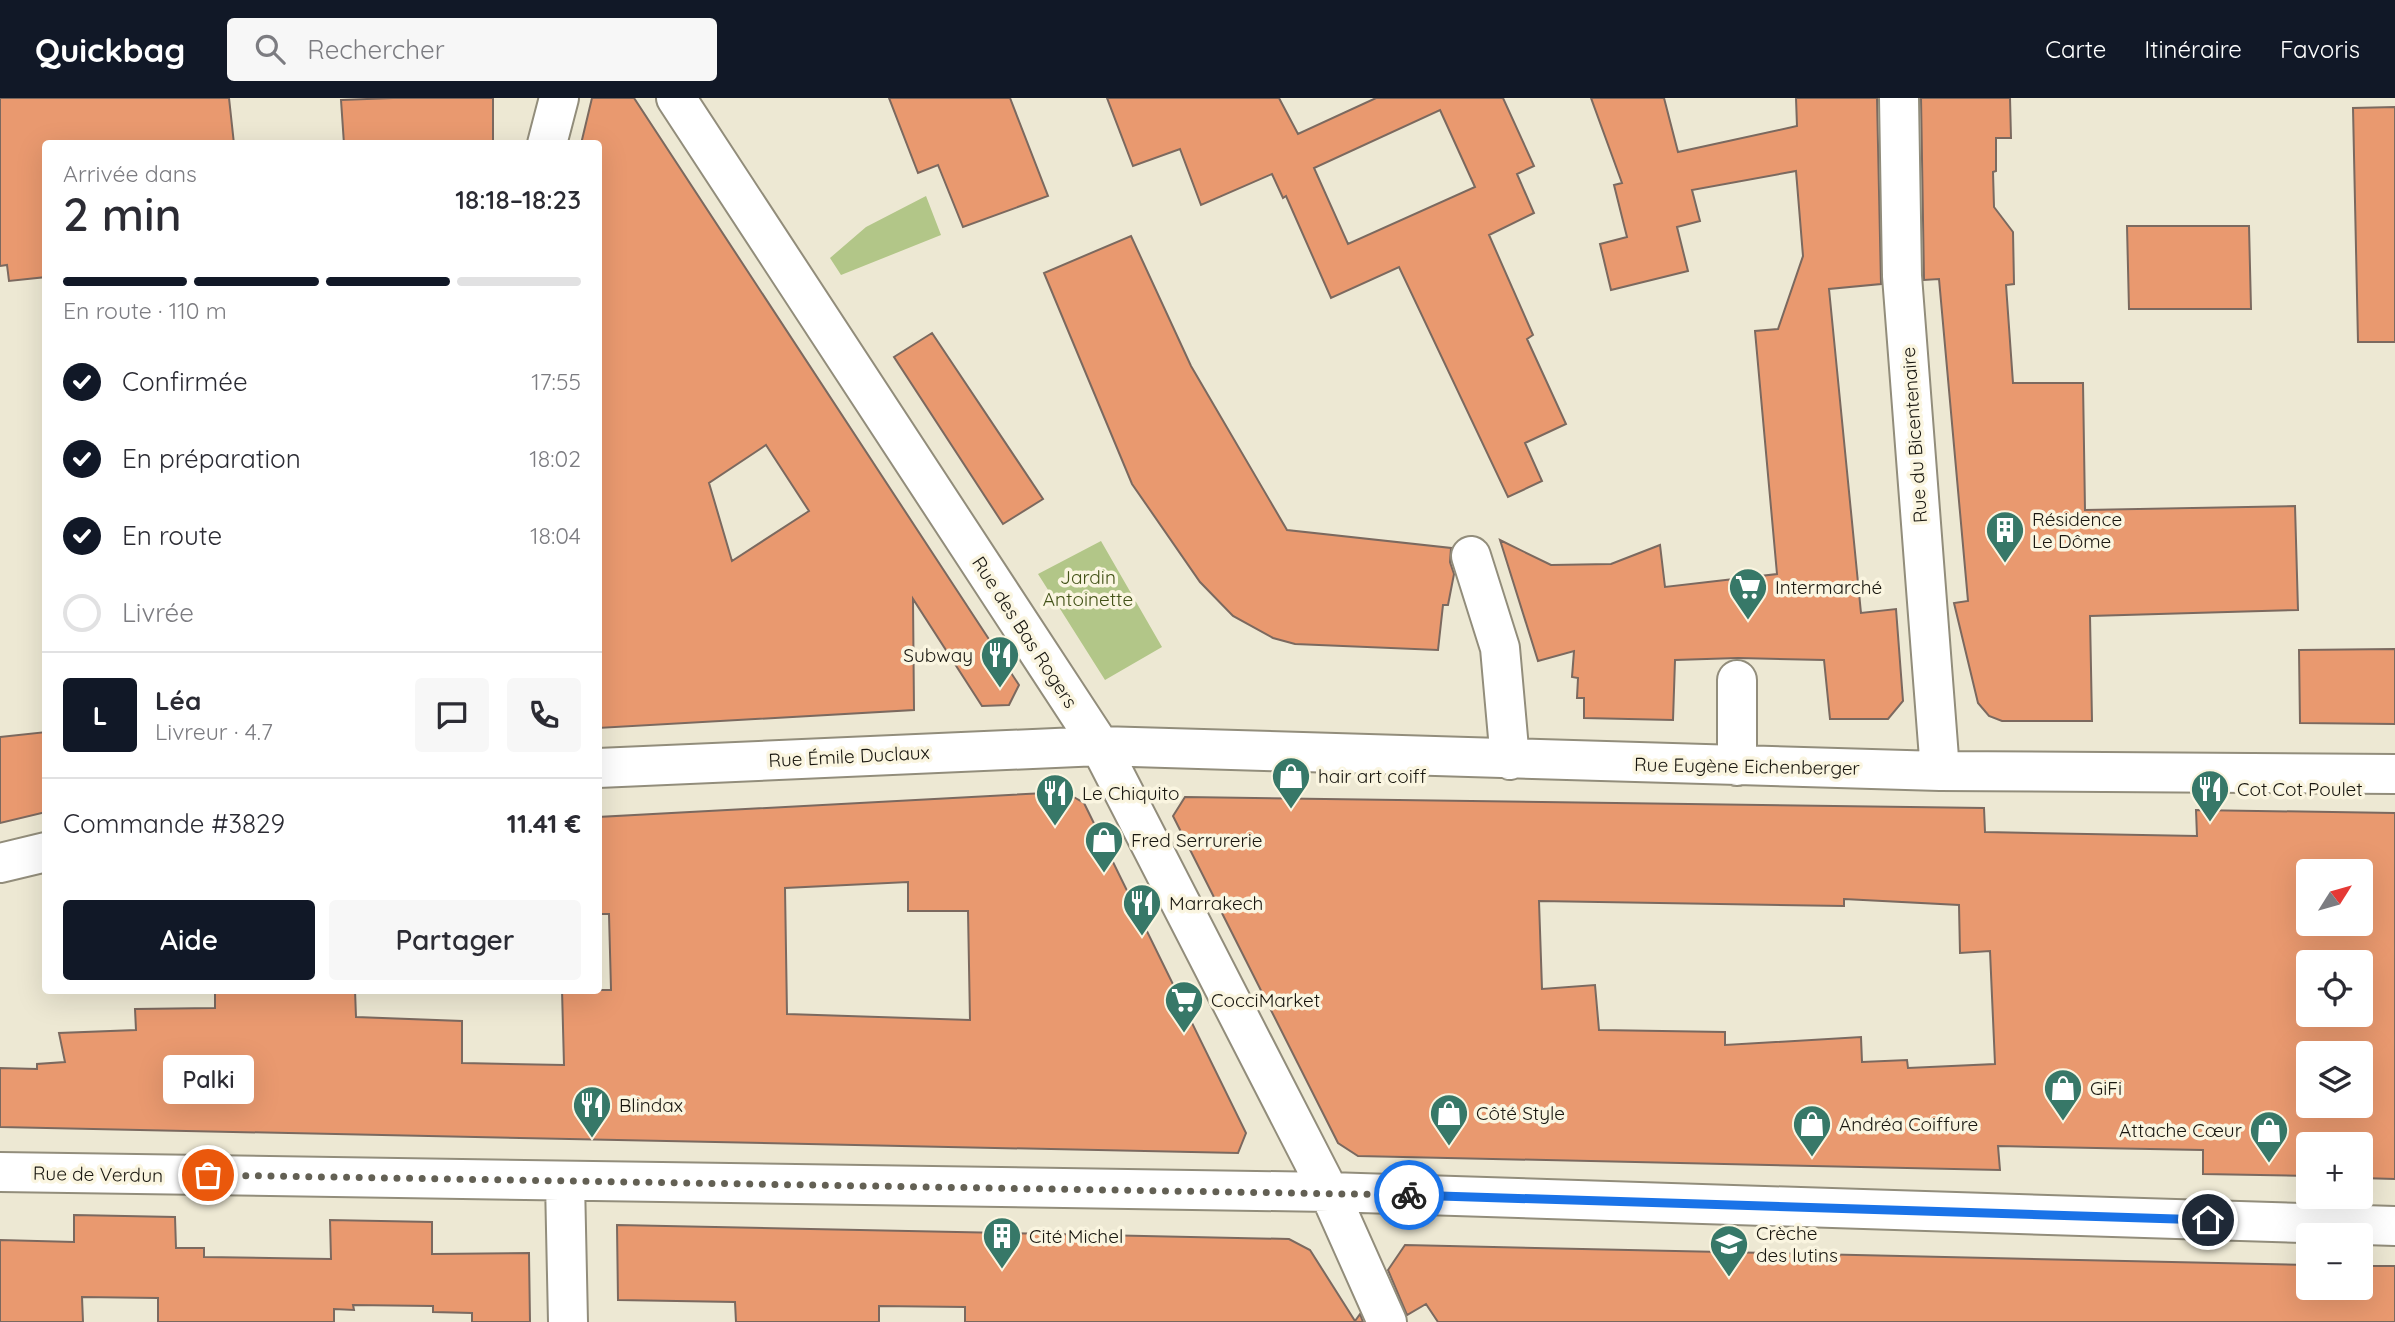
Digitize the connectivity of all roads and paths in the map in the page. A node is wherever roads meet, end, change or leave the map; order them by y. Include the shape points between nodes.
1 (559, 98) edge
2 (676, 98) edge
3 (1899, 98) edge
4 (548, 140) edge
5 (1471, 556) dead end
6 (1737, 680) dead end
7 (1100, 746) junction
8 (1510, 760) junction
9 (1737, 766) junction
10 (602, 768) edge
11 (1940, 771) junction
12 (2395, 774) edge
13 (42, 853) edge
14 (0, 863) edge
15 (0, 1172) edge
16 (565, 1182) junction
17 (1329, 1192) junction
18 (2395, 1226) edge
19 (568, 1322) edge
20 (1387, 1322) edge

1 - 4 street
2 - 7 street, Rue des Bas Rogers
3 - 11 street, Rue du Bicentenaire via 1902,276
5 - 8 street via 1500,648
6 - 9 street
7 - 8 street, Rue Eugène Eichenberger
7 - 10 street, Rue Émile Duclaux
7 - 17 street, Rue des Bas Rogers
8 - 9 street, Rue Eugène Eichenberger
9 - 11 street, Rue Eugène Eichenberger
11 - 12 street, Rue Eugène Eichenberger
13 - 14 street
15 - 16 street, Rue de Verdun
16 - 17 street, Rue de Verdun
16 - 19 street
17 - 18 street, Rue de Verdun
17 - 20 street, Rue des Bas Rogers

